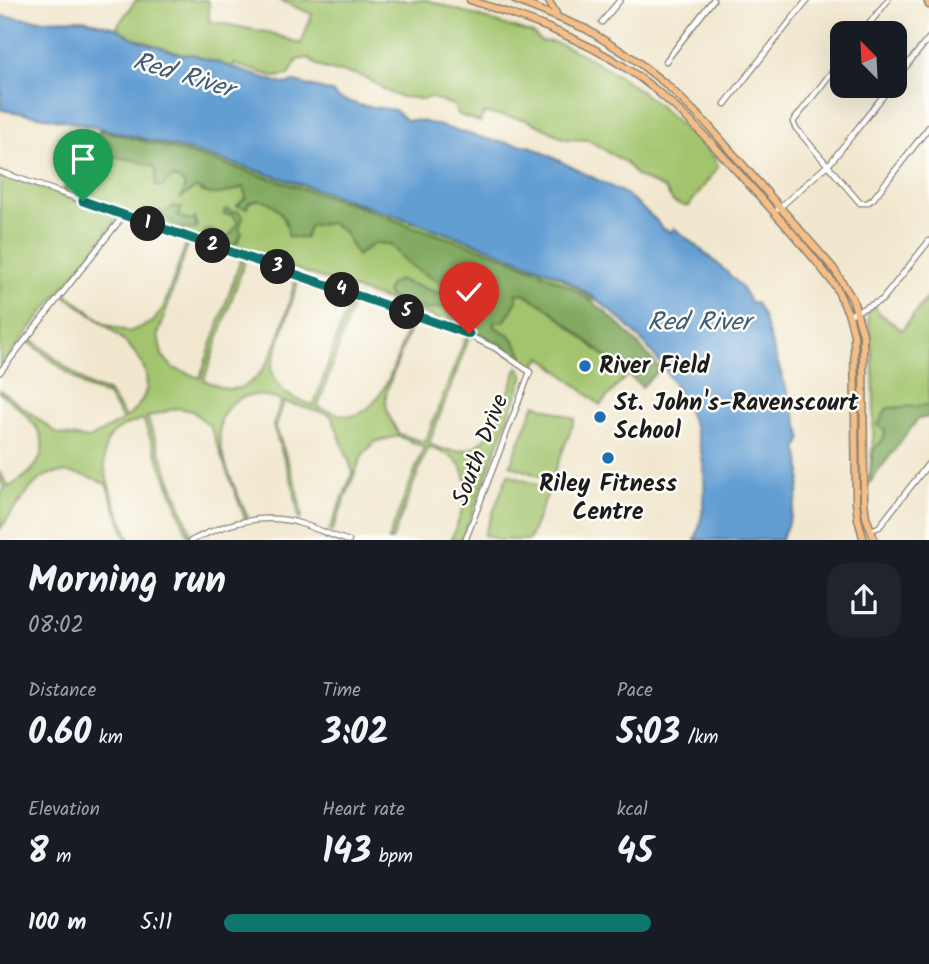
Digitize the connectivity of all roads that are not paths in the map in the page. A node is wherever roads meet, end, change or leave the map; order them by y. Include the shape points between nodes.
1 (470, 0) edge
2 (514, 0) edge
3 (548, 0) edge
4 (620, 0) edge
5 (713, 0) edge
6 (807, 0) edge
7 (888, 0) edge
8 (560, 17) junction
9 (871, 21) edge
10 (602, 22) dead end
11 (929, 38) edge
12 (666, 61) dead end
13 (907, 65) edge
14 (830, 74) edge
15 (664, 83) junction
16 (657, 91) junction
17 (881, 98) edge
18 (724, 104) dead end
19 (929, 127) edge
20 (828, 164) junction
21 (0, 172) edge
22 (781, 206) junction
23 (774, 213) junction
24 (124, 215) junction
25 (929, 241) edge
26 (858, 312) junction
27 (849, 315) junction
28 (0, 372) edge
29 (929, 463) edge
30 (870, 531) junction
31 (193, 540) edge
32 (345, 540) edge
33 (466, 540) edge
34 (864, 540) edge
35 (874, 540) edge

1 - 16 main road via 580,41
2 - 8 main road
3 - 8 main road
4 - 10 street
5 - 12 street
6 - 18 street
7 - 9 street
8 - 15 main road via 627,55
11 - 13 street
14 - 20 street via 793,122
15 - 16 main road
15 - 22 main road
16 - 23 main road
17 - 20 street
19 - 20 street via 867,203 860,202
20 - 22 street
21 - 24 street
22 - 23 street
22 - 26 main road via 839,276
23 - 27 main road via 831,280
24 - 28 street
24 - 33 street, South Drive via 442,323 495,348 530,373
25 - 26 street via 882,300
26 - 27 street
26 - 30 main road via 864,351 864,501
27 - 34 main road via 855,352 856,502
29 - 30 street via 880,527
30 - 35 main road
31 - 32 street via 218,527 276,518

